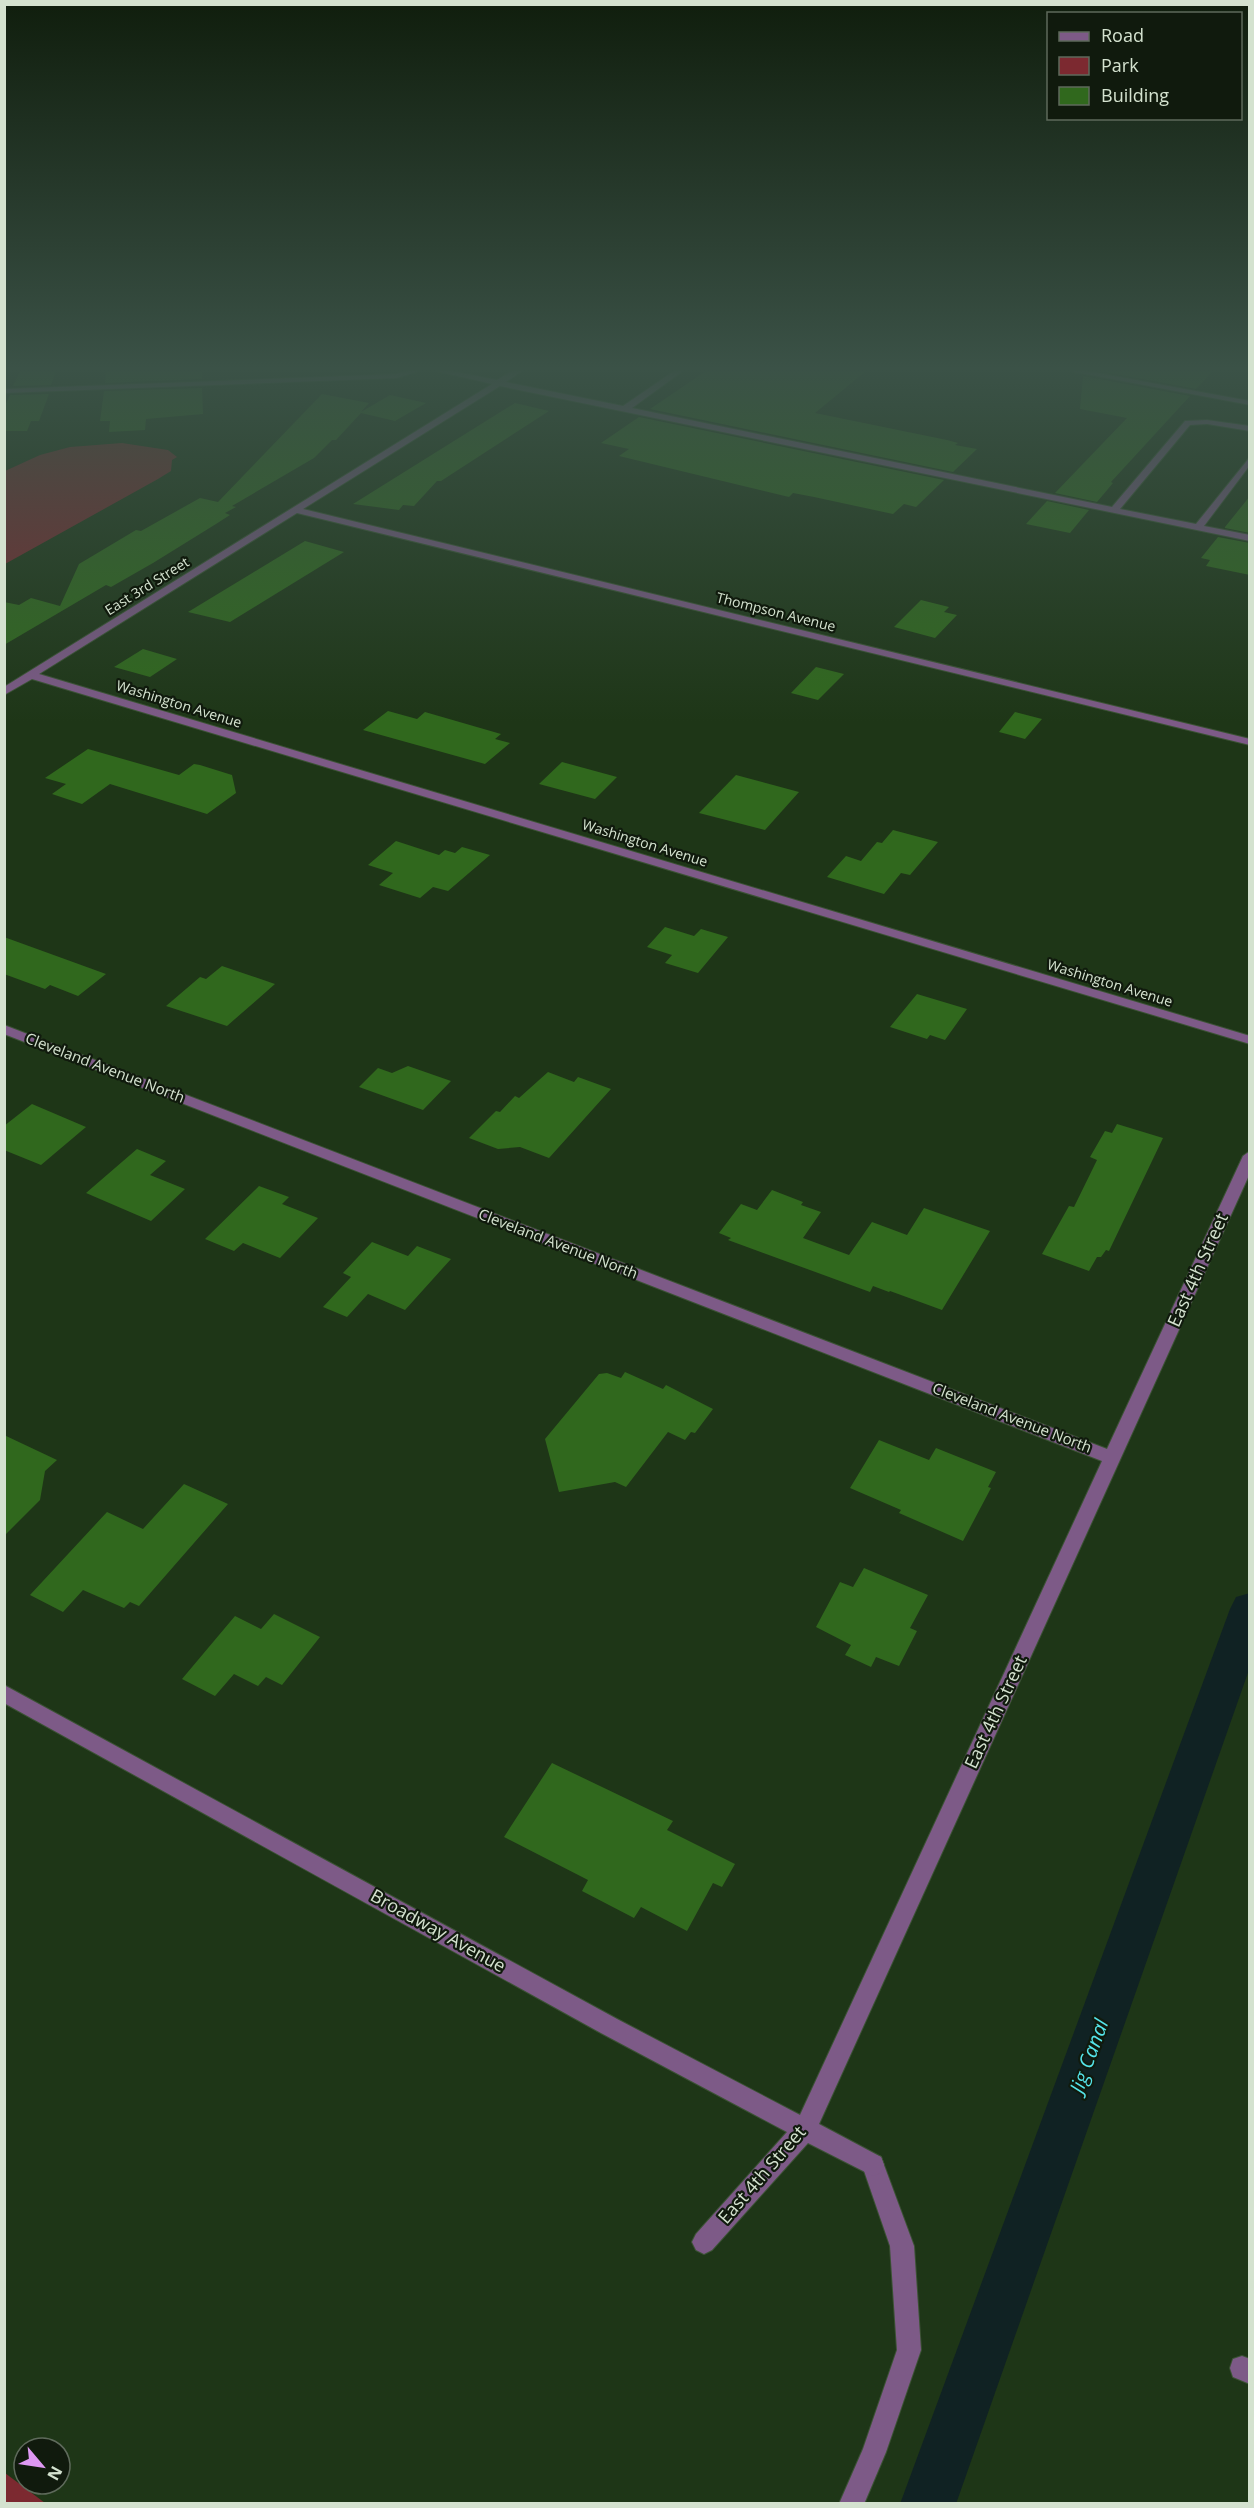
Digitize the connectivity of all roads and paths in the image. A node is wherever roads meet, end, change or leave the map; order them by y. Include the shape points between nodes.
1 (331, 488) edge
2 (1008, 488) edge
3 (1133, 488) edge
4 (1228, 488) edge
5 (296, 510) junction
6 (1114, 510) junction
7 (1198, 527) junction
8 (1250, 538) edge
9 (31, 675) junction
10 (4, 692) edge
11 (1250, 742) edge
12 (4, 1029) edge
13 (1250, 1040) edge
14 (1250, 1156) edge
15 (1112, 1458) junction
16 (4, 1694) edge
17 (805, 2128) junction
18 (704, 2242) dead end
19 (851, 2504) edge

1 - 5 street, East 3rd Street
2 - 6 street
3 - 6 street
4 - 7 street
5 - 9 street, East 3rd Street
5 - 11 street, Thompson Avenue
6 - 7 street
7 - 8 street
9 - 10 street, East 3rd Street
9 - 13 street, Washington Avenue
12 - 15 street, Cleveland Avenue North
14 - 15 street, East 4th Street
15 - 17 street, East 4th Street
16 - 17 street, Broadway Avenue via 609,2026
17 - 18 street, East 4th Street
17 - 19 street, Broadway Avenue via 873,2165 902,2246 909,2350 874,2452

